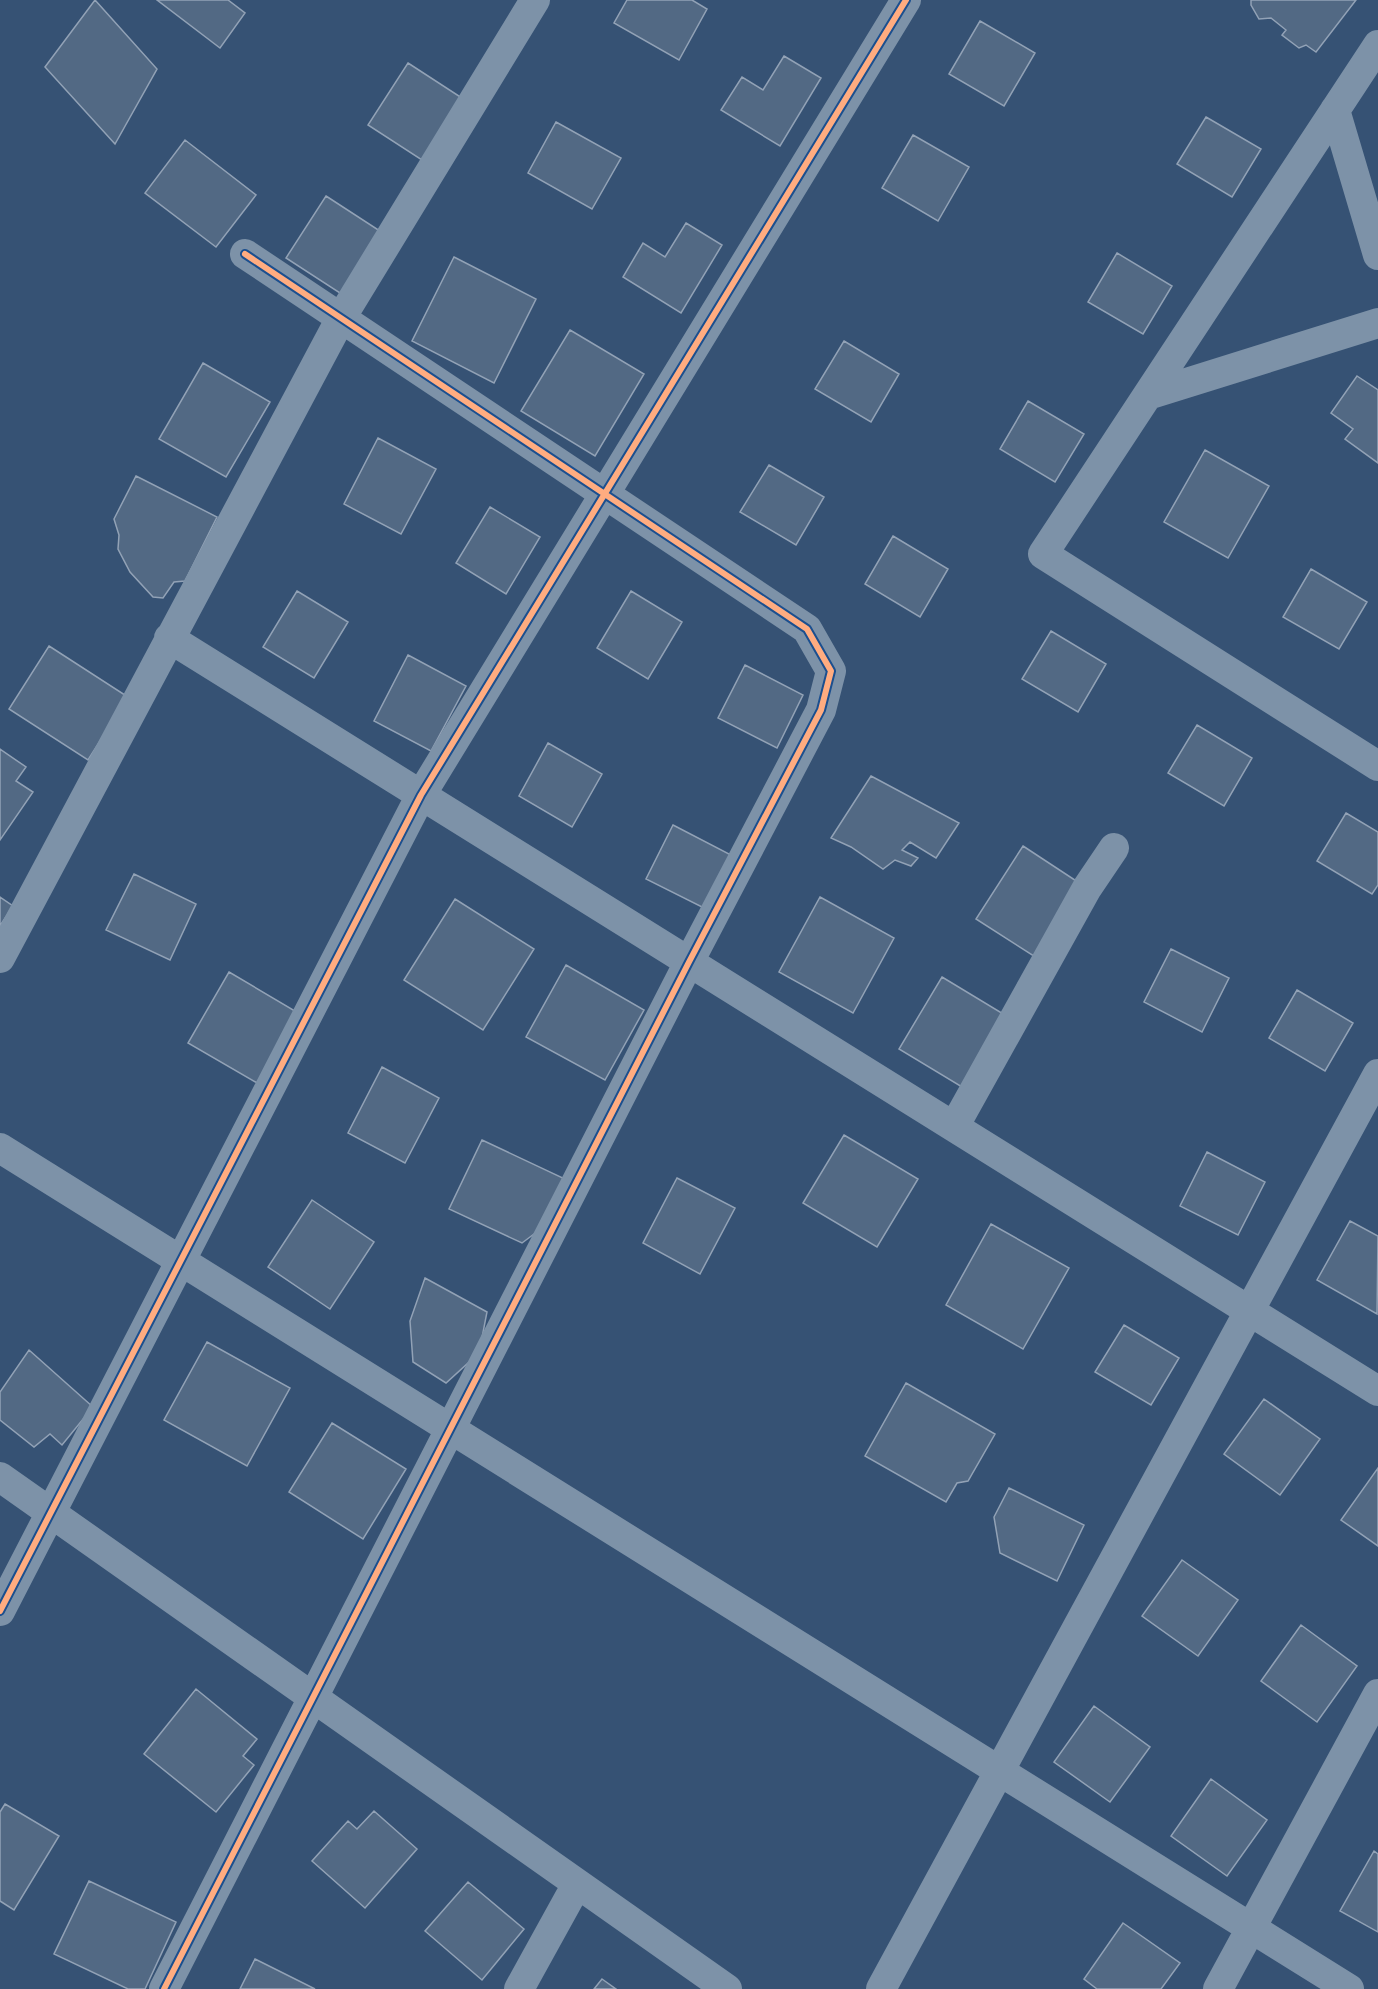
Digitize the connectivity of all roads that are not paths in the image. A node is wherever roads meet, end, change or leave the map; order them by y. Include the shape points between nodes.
1 (535, 0) edge
2 (906, 0) edge
3 (1378, 45) edge
4 (1335, 110) junction
5 (244, 254) dead end
6 (1378, 255) edge
7 (341, 318) junction
8 (1378, 323) edge
9 (1148, 395) junction
10 (603, 494) junction
11 (169, 638) junction
12 (1378, 766) edge
13 (420, 795) junction
14 (1114, 848) dead end
15 (0, 958) edge
16 (689, 962) junction
17 (1378, 1074) edge
18 (954, 1127) junction
19 (0, 1148) edge
20 (180, 1261) junction
21 (1249, 1311) junction
22 (1378, 1390) edge
23 (450, 1429) junction
24 (0, 1477) edge
25 (51, 1513) junction
26 (0, 1611) edge
27 (1378, 1694) edge
28 (313, 1698) junction
29 (1000, 1771) junction
30 (577, 1884) junction
31 (1251, 1928) junction
32 (164, 1989) edge
33 (519, 1989) edge
34 (727, 1989) edge
35 (881, 1989) edge
36 (1218, 1989) edge
37 (1349, 1989) edge

1 - 7 street
2 - 10 street
3 - 4 street
4 - 6 street
4 - 9 street
5 - 7 street
7 - 10 street
7 - 11 street
8 - 9 street
9 - 12 street via 1043,554
10 - 13 street
10 - 16 street via 807,629 831,671 821,710
11 - 13 street
11 - 15 street
13 - 16 street
13 - 20 street
14 - 18 street via 1087,888
16 - 18 street
16 - 23 street
17 - 21 street
18 - 21 street
19 - 20 street
20 - 23 street
20 - 25 street
21 - 22 street
21 - 29 street
23 - 28 street
23 - 29 street
24 - 25 street
25 - 26 street
25 - 28 street
27 - 31 street
28 - 30 street
28 - 32 street
29 - 31 street
29 - 35 street
30 - 33 street
30 - 34 street
31 - 36 street
31 - 37 street

